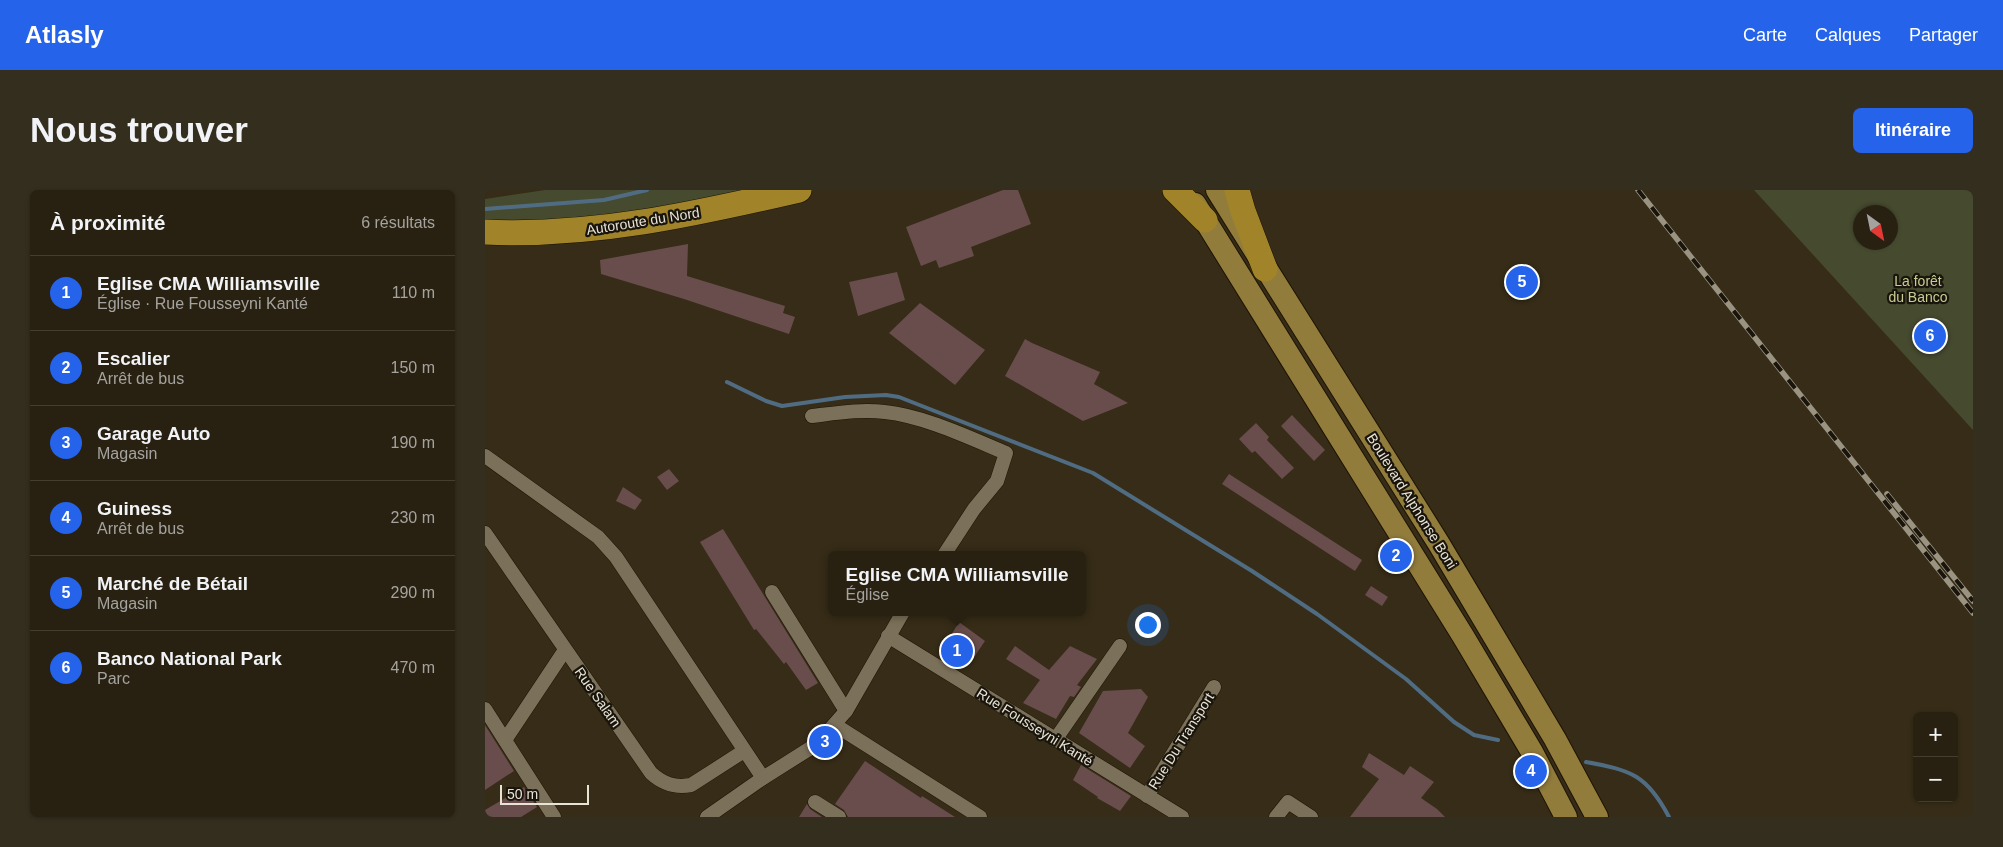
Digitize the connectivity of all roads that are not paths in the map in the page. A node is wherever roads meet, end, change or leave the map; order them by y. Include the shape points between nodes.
1 (799, 190) edge
2 (1175, 190) edge
3 (1186, 190) edge
4 (1217, 190) edge
5 (1237, 190) edge
6 (1205, 220) junction
7 (485, 232) edge
8 (1265, 268) junction
9 (812, 416) dead end
10 (485, 456) edge
11 (485, 533) edge
12 (947, 551) edge
13 (772, 592) dead end
14 (901, 616) edge
15 (889, 636) junction
16 (1120, 646) dead end
17 (565, 650) junction
18 (1214, 687) dead end
19 (485, 709) edge
20 (846, 711) junction
21 (835, 725) junction
22 (505, 740) junction
23 (1055, 740) junction
24 (744, 751) junction
25 (763, 778) junction
26 (1147, 796) junction
27 (815, 802) dead end
28 (554, 817) edge
29 (707, 817) edge
30 (839, 817) edge
31 (980, 817) edge
32 (1182, 817) edge
33 (1276, 817) edge
34 (1311, 817) edge
35 (1566, 817) edge
36 (1597, 817) edge

1 - 7 highway, Autoroute du Nord via 639,223 521,234
2 - 6 highway
3 - 6 main road, Boulevard Alphonse Boni
4 - 8 main road, Boulevard Alphonse Boni
5 - 8 highway
6 - 35 main road, Boulevard Alphonse Boni via 1463,636 1532,752
8 - 36 main road, Boulevard Alphonse Boni via 1439,544
9 - 12 street via 853,410 911,416 1007,453 997,481
10 - 24 street via 598,538 616,558
11 - 17 street, Rue Salam
13 - 20 street
14 - 15 street
15 - 20 street
15 - 23 street, Rue Fousseyni Kanté
16 - 23 street
17 - 22 street
17 - 24 street, Rue Salam via 659,780 680,787 691,785
18 - 26 street, Rue Du Transport
19 - 22 street
20 - 21 street
21 - 25 street via 817,744
21 - 31 street
22 - 28 street
23 - 26 street, Rue Fousseyni Kanté
24 - 25 street
25 - 29 street
26 - 32 street, Rue Fousseyni Kanté
27 - 30 street
33 - 34 street via 1288,802

